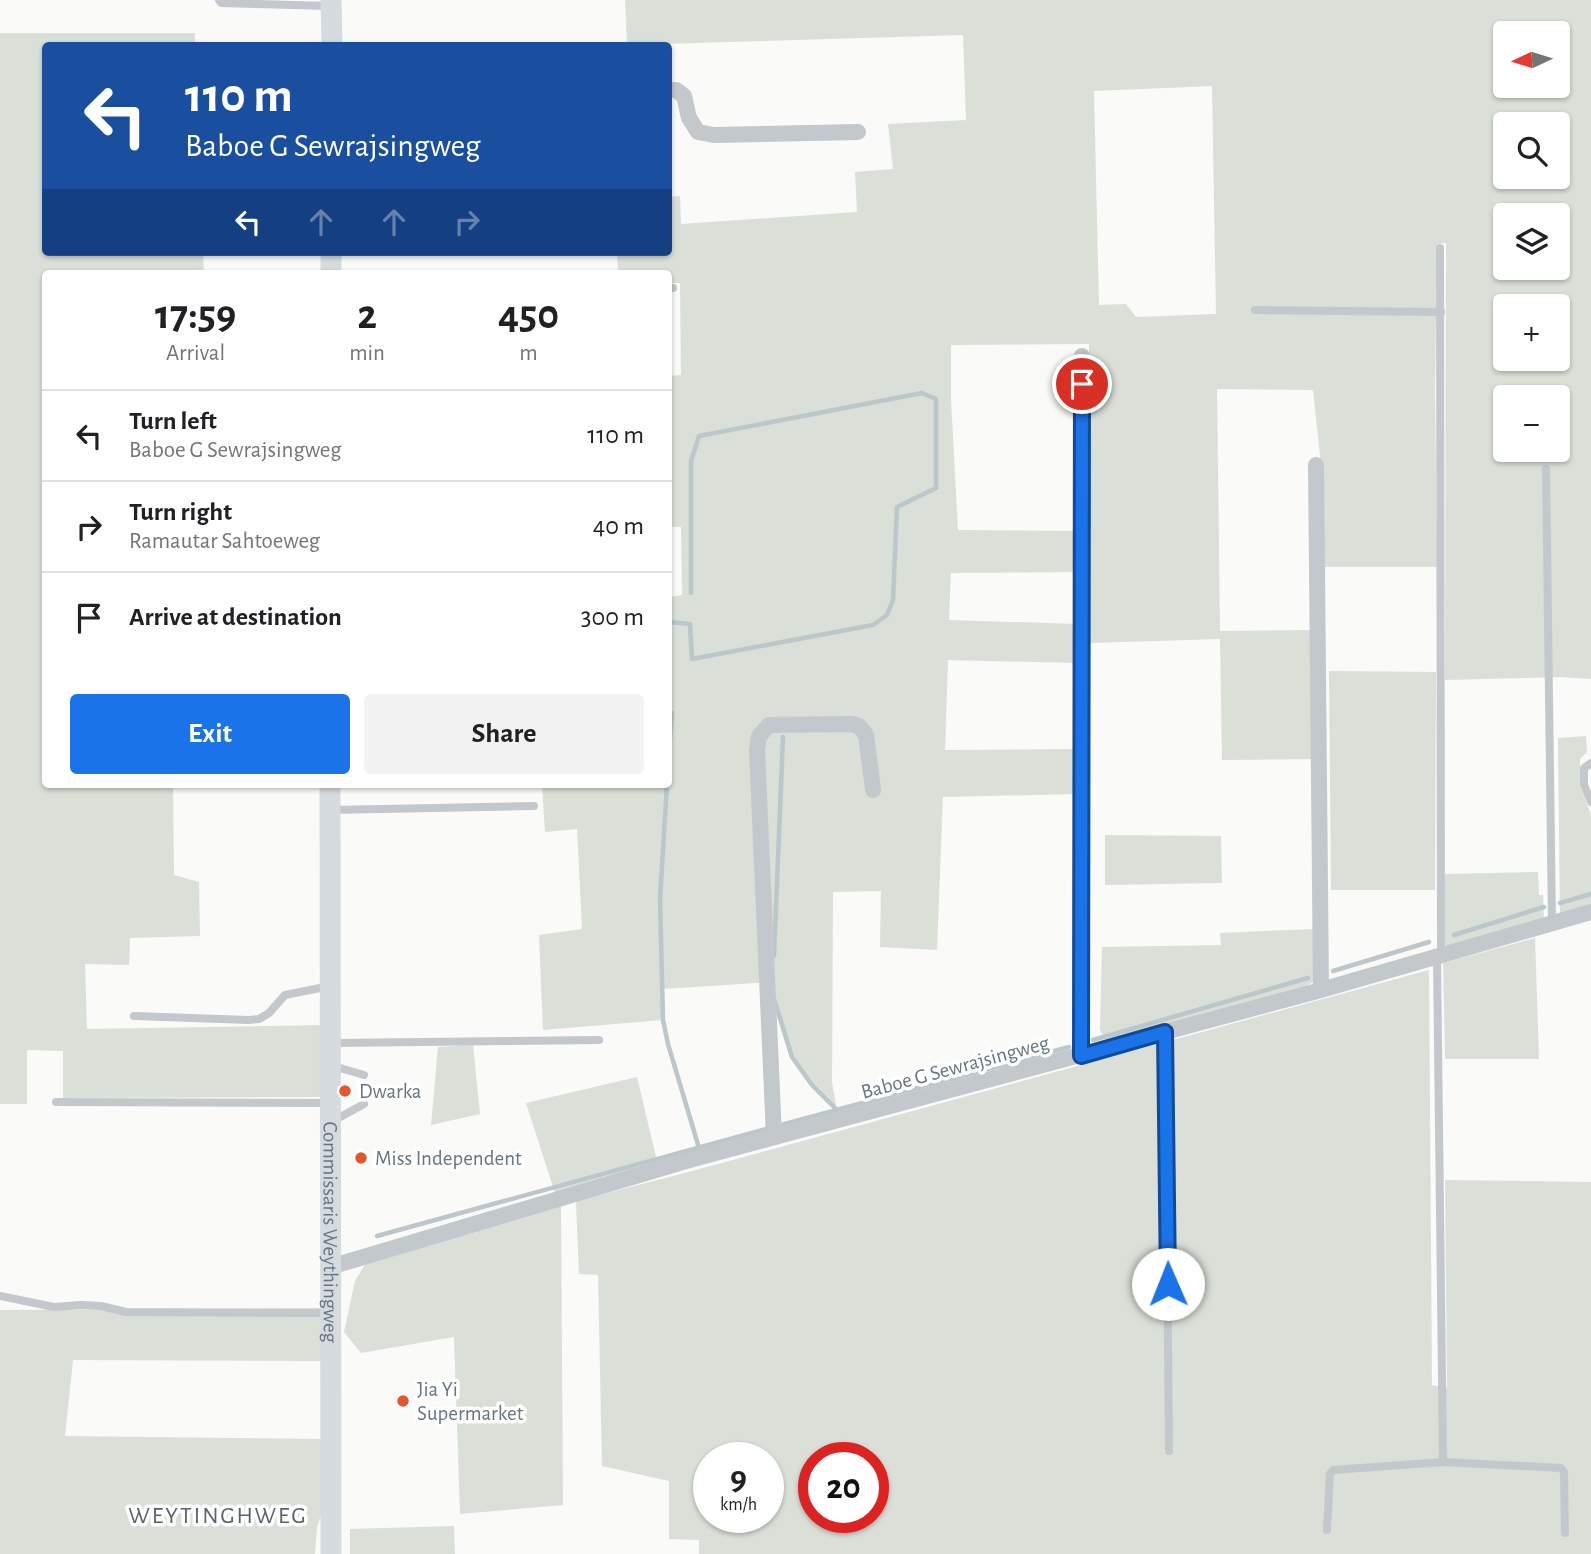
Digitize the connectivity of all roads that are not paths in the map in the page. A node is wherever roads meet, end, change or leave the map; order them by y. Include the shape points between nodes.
1 (219, 0) edge
2 (256, 2) edge
3 (331, 3) edge
4 (332, 42) edge
5 (672, 90) edge
6 (858, 132) dead end
7 (1440, 248) dead end
8 (1255, 310) dead end
9 (1440, 312) junction
10 (1082, 356) dead end
11 (1316, 465) dead end
12 (1546, 469) dead end
13 (1591, 763) edge
14 (330, 788) edge
15 (873, 790) dead end
16 (1591, 803) edge
17 (534, 806) dead end
18 (330, 810) junction
19 (1591, 912) edge
20 (1552, 923) junction
21 (1439, 957) junction
22 (330, 986) junction
23 (1321, 990) junction
24 (134, 1016) dead end
25 (1165, 1032) junction
26 (599, 1040) dead end
27 (330, 1054) junction
28 (1081, 1056) junction
29 (364, 1075) dead end
30 (56, 1102) dead end
31 (364, 1104) dead end
32 (330, 1112) junction
33 (774, 1137) junction
34 (330, 1267) junction
35 (0, 1296) edge
36 (330, 1313) junction
37 (1169, 1451) dead end
38 (1443, 1462) junction
39 (1326, 1530) dead end
40 (1565, 1533) dead end
41 (331, 1554) edge

1 - 2 lane
2 - 3 lane
3 - 4 main road
5 - 6 street via 684,96 698,132
7 - 9 lane
8 - 9 lane
9 - 21 lane
10 - 28 street
11 - 23 street
12 - 20 lane
13 - 16 lane via 1584,768
14 - 18 main road, Commissaris Weythingweg
15 - 33 street via 866,735 859,726 769,725 759,736
17 - 18 lane
18 - 22 main road, Commissaris Weythingweg
19 - 20 street, Baboe G Sewrajsingweg
20 - 21 street, Baboe G Sewrajsingweg
21 - 23 street, Baboe G Sewrajsingweg
21 - 38 lane
22 - 24 lane via 285,995 269,1013 249,1020
22 - 27 main road, Commissaris Weythingweg
23 - 25 street, Baboe G Sewrajsingweg
25 - 28 street, Baboe G Sewrajsingweg
25 - 37 lane
26 - 27 lane
27 - 29 lane
27 - 32 main road, Commissaris Weythingweg
28 - 33 street, Baboe G Sewrajsingweg
30 - 32 lane
31 - 32 lane
32 - 34 main road, Commissaris Weythingweg
33 - 34 street, Baboe G Sewrajsingweg
34 - 36 main road, Commissaris Weythingweg
35 - 36 lane via 54,1307 101,1306 127,1312
36 - 41 main road, Commissaris Weythingweg
38 - 39 lane via 1334,1470
38 - 40 lane via 1561,1468

